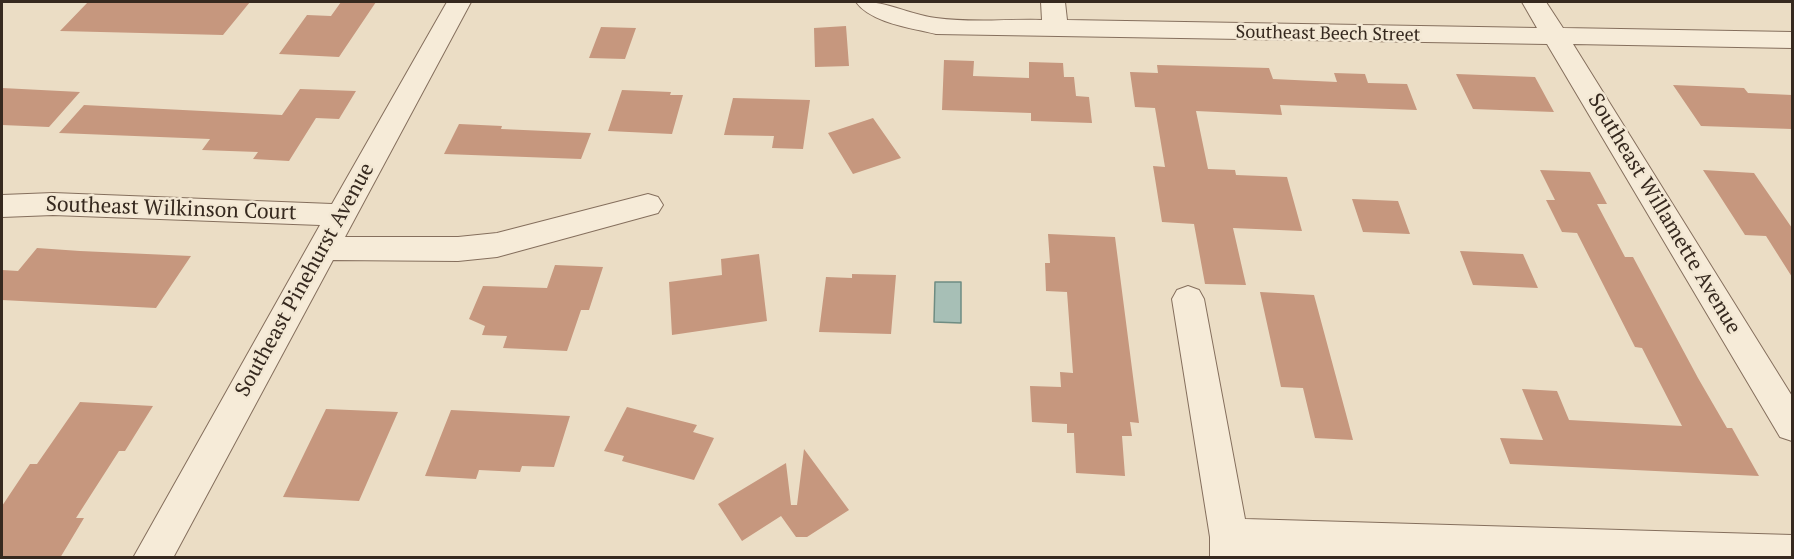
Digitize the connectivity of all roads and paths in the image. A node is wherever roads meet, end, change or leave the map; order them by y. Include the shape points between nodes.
1 (459, 2) edge
2 (868, 2) edge
3 (1053, 2) edge
4 (1534, 2) edge
5 (1055, 29) junction
6 (1557, 38) junction
7 (1792, 40) edge
8 (648, 205) dead end
9 (2, 206) edge
10 (341, 215) junction
11 (323, 248) junction
12 (1188, 299) dead end
13 (1792, 426) edge
14 (1229, 548) edge
15 (1792, 553) edge
16 (152, 558) edge

1 - 10 street, Southeast Pinehurst Avenue
2 - 5 street, Southeast Beech Street via 891,14 936,26
3 - 5 street
4 - 6 street, Southeast Willamette Avenue
5 - 6 street, Southeast Beech Street
6 - 7 street, Southeast Beech Street via 1597,35
6 - 13 street, Southeast Willamette Avenue
8 - 11 street via 497,245 458,249
9 - 10 street, Southeast Wilkinson Court via 53,204
10 - 11 street, Southeast Pinehurst Avenue
11 - 16 street, Southeast Pinehurst Avenue
12 - 14 street
14 - 15 street

